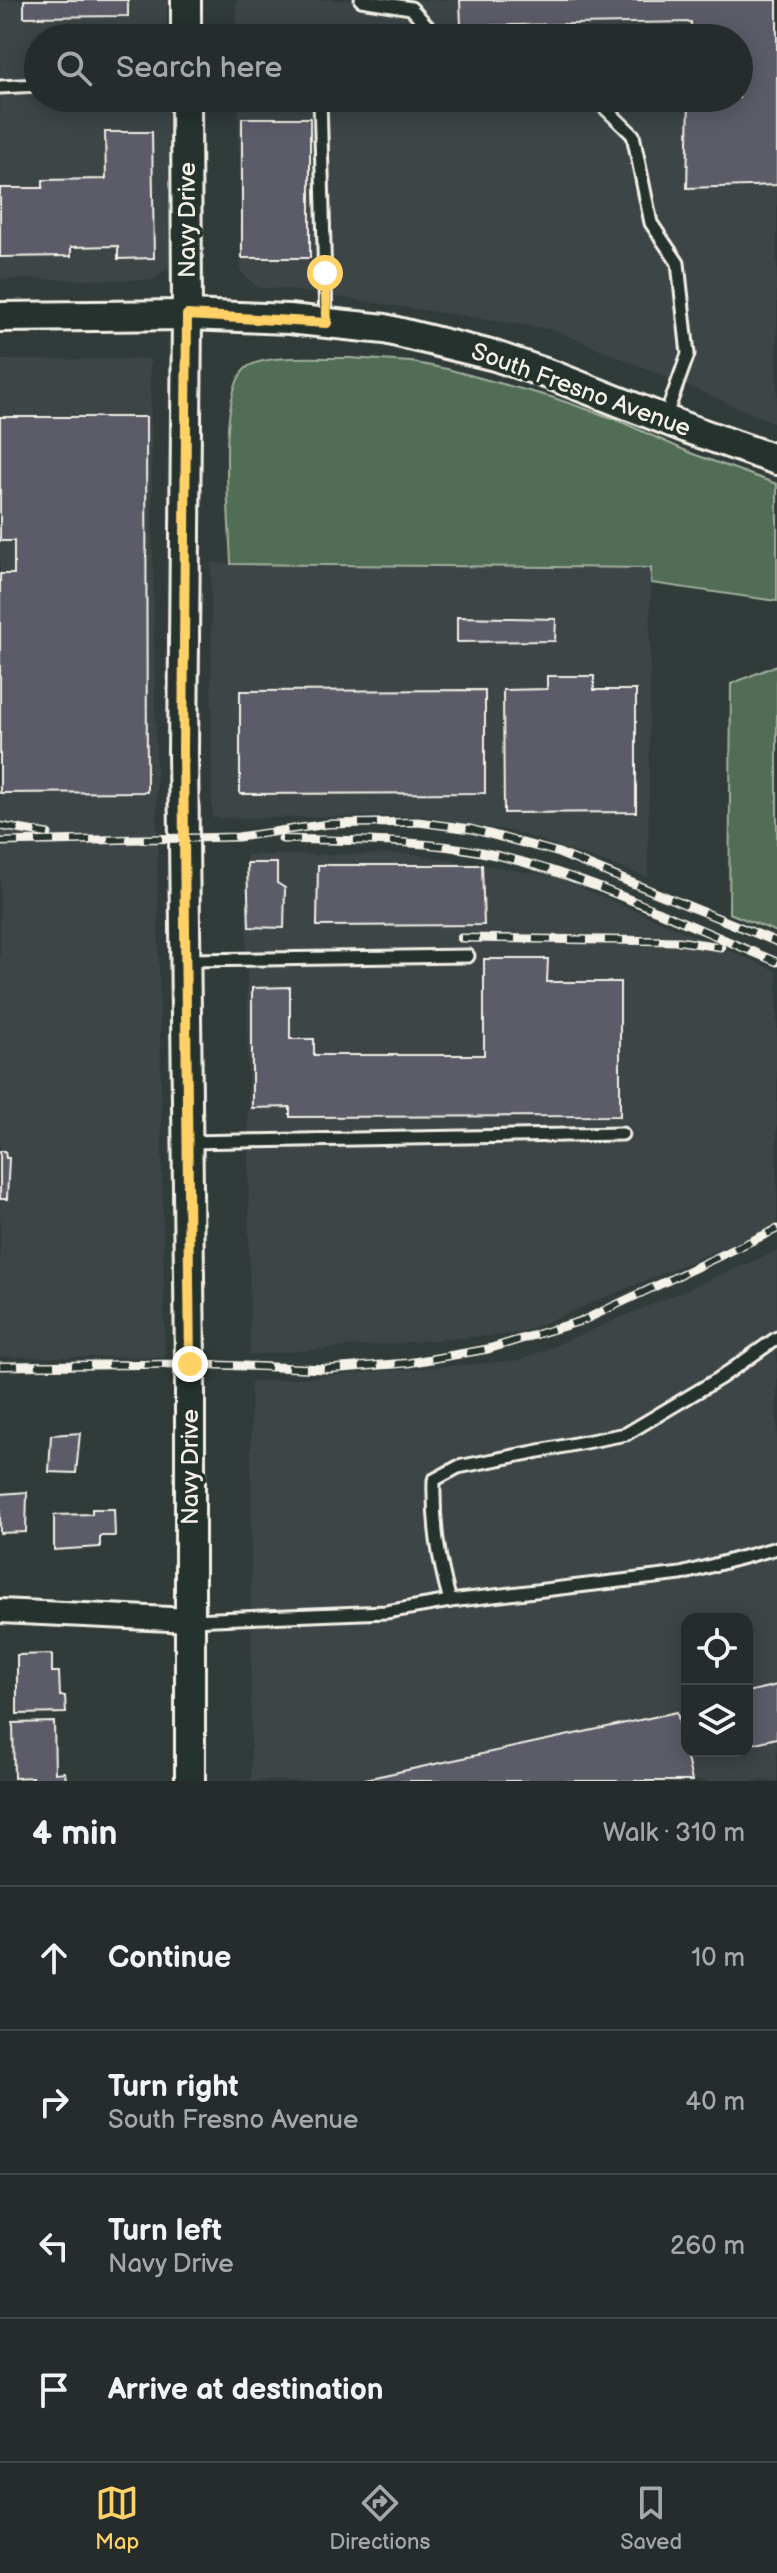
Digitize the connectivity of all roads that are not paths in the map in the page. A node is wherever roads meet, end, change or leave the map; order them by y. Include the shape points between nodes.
1 (186, 0) edge
2 (361, 0) edge
3 (186, 24) edge
4 (425, 24) edge
5 (24, 86) edge
6 (0, 87) edge
7 (186, 112) edge
8 (320, 112) edge
9 (609, 112) edge
10 (187, 315) junction
11 (0, 317) edge
12 (327, 323) junction
13 (665, 419) junction
14 (777, 460) edge
15 (468, 956) dead end
16 (186, 960) junction
17 (622, 1134) dead end
18 (188, 1142) junction
19 (777, 1338) edge
20 (777, 1548) edge
21 (450, 1601) junction
22 (0, 1611) edge
23 (191, 1620) junction
24 (190, 1781) edge

1 - 3 street
2 - 4 lane via 411,8
5 - 6 lane
7 - 10 street, Navy Drive
8 - 12 lane
9 - 13 lane via 633,135 651,223 678,263 688,354
10 - 11 street, South Fresno Avenue
10 - 12 street, South Fresno Avenue
10 - 16 street, Navy Drive
12 - 13 street, South Fresno Avenue via 385,329 495,356
13 - 14 street, South Fresno Avenue
15 - 16 lane
16 - 18 street, Navy Drive
17 - 18 lane
18 - 23 street, Navy Drive
19 - 21 lane via 626,1434 458,1467 434,1480 438,1559
20 - 21 lane via 681,1574
21 - 23 lane via 386,1612
22 - 23 street
23 - 24 street, Navy Drive

